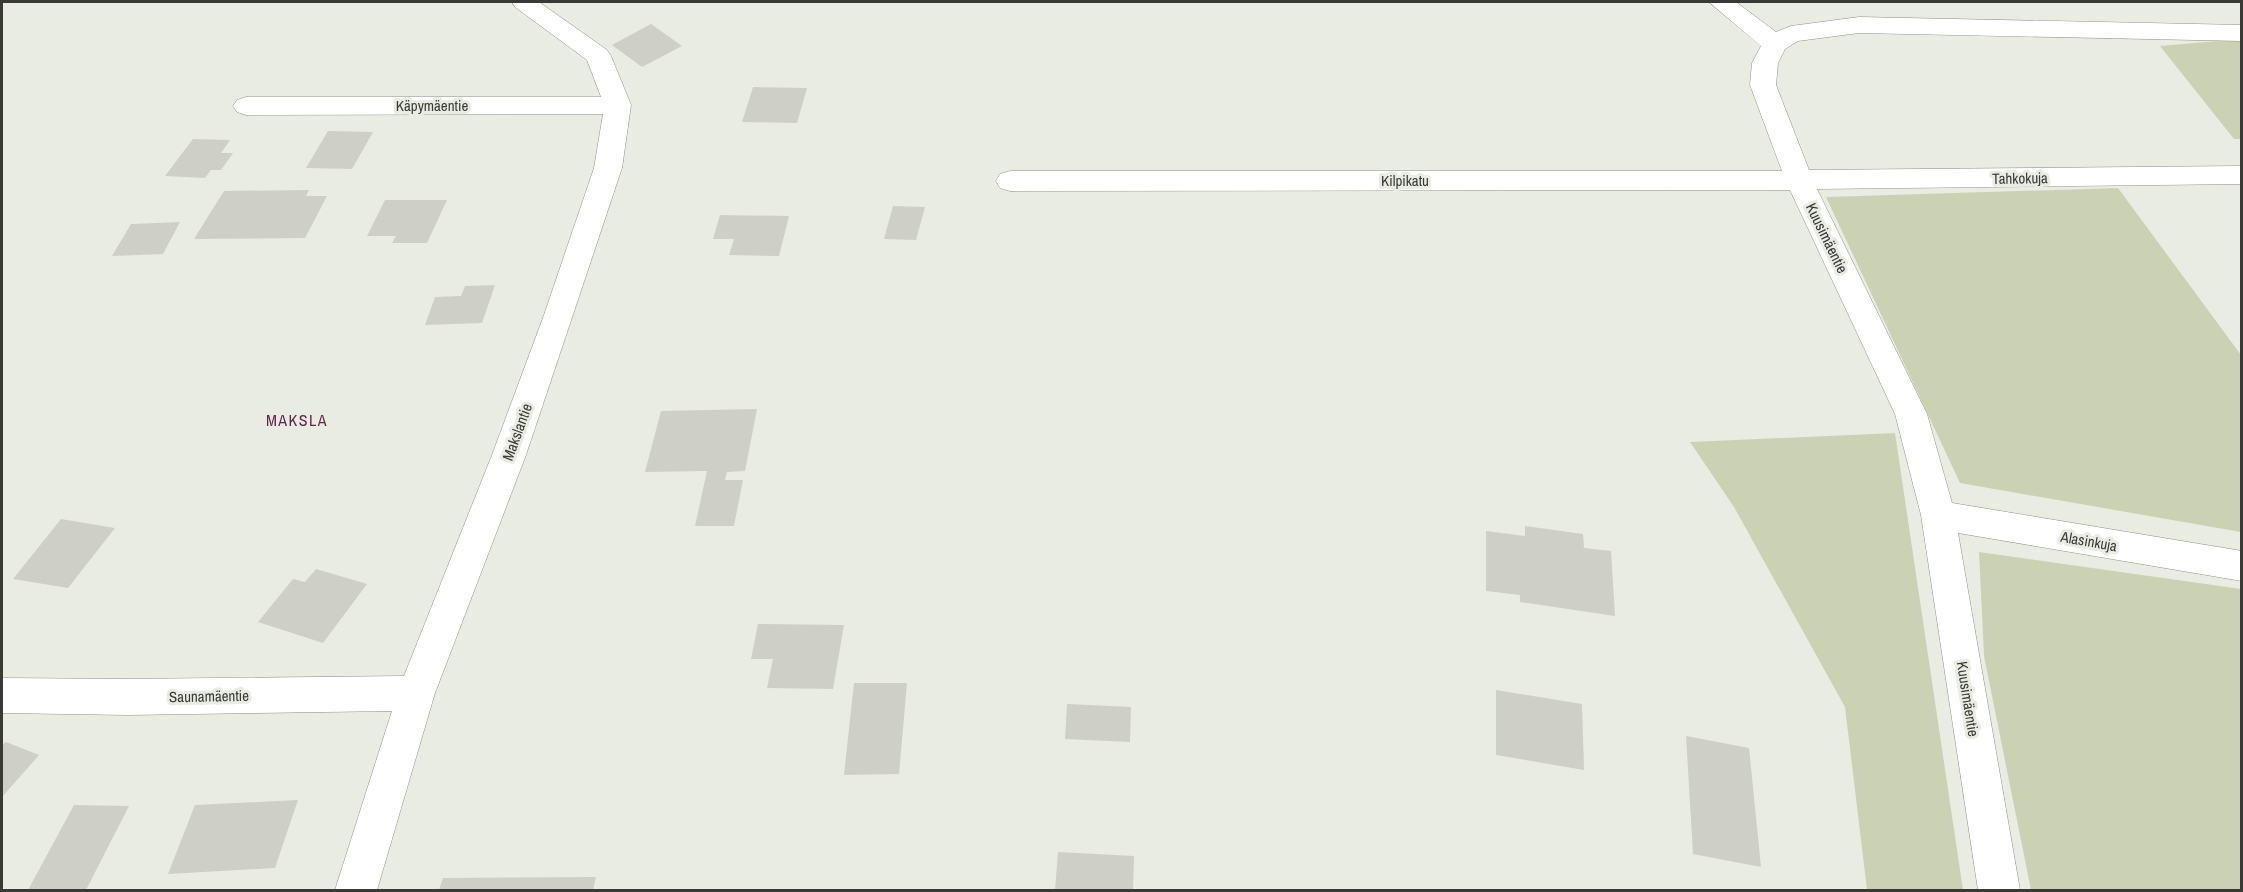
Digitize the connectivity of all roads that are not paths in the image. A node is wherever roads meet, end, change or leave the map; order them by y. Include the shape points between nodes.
1 (524, 2) edge
2 (1721, 2) edge
3 (2241, 33) edge
4 (1775, 44) junction
5 (618, 105) junction
6 (246, 106) dead end
7 (2241, 175) edge
8 (1800, 180) junction
9 (1010, 181) dead end
10 (1938, 515) junction
11 (2241, 566) edge
12 (416, 693) junction
13 (2, 695) edge
14 (356, 891) edge
15 (1999, 891) edge

1 - 5 street via 598,56
2 - 4 street
3 - 4 street via 1859,25 1791,34
4 - 8 street, Kuusimäentie via 1765,63 1763,85
5 - 6 street, Käpymäentie
5 - 12 street, Makslantie via 608,168 560,315
7 - 8 street, Tahkokuja
8 - 9 street, Kilpikatu
8 - 10 street, Kuusimäentie via 1911,414
10 - 11 street, Alasinkuja
10 - 15 street, Kuusimäentie
12 - 13 street, Saunamäentie
12 - 14 street, Makslantie

